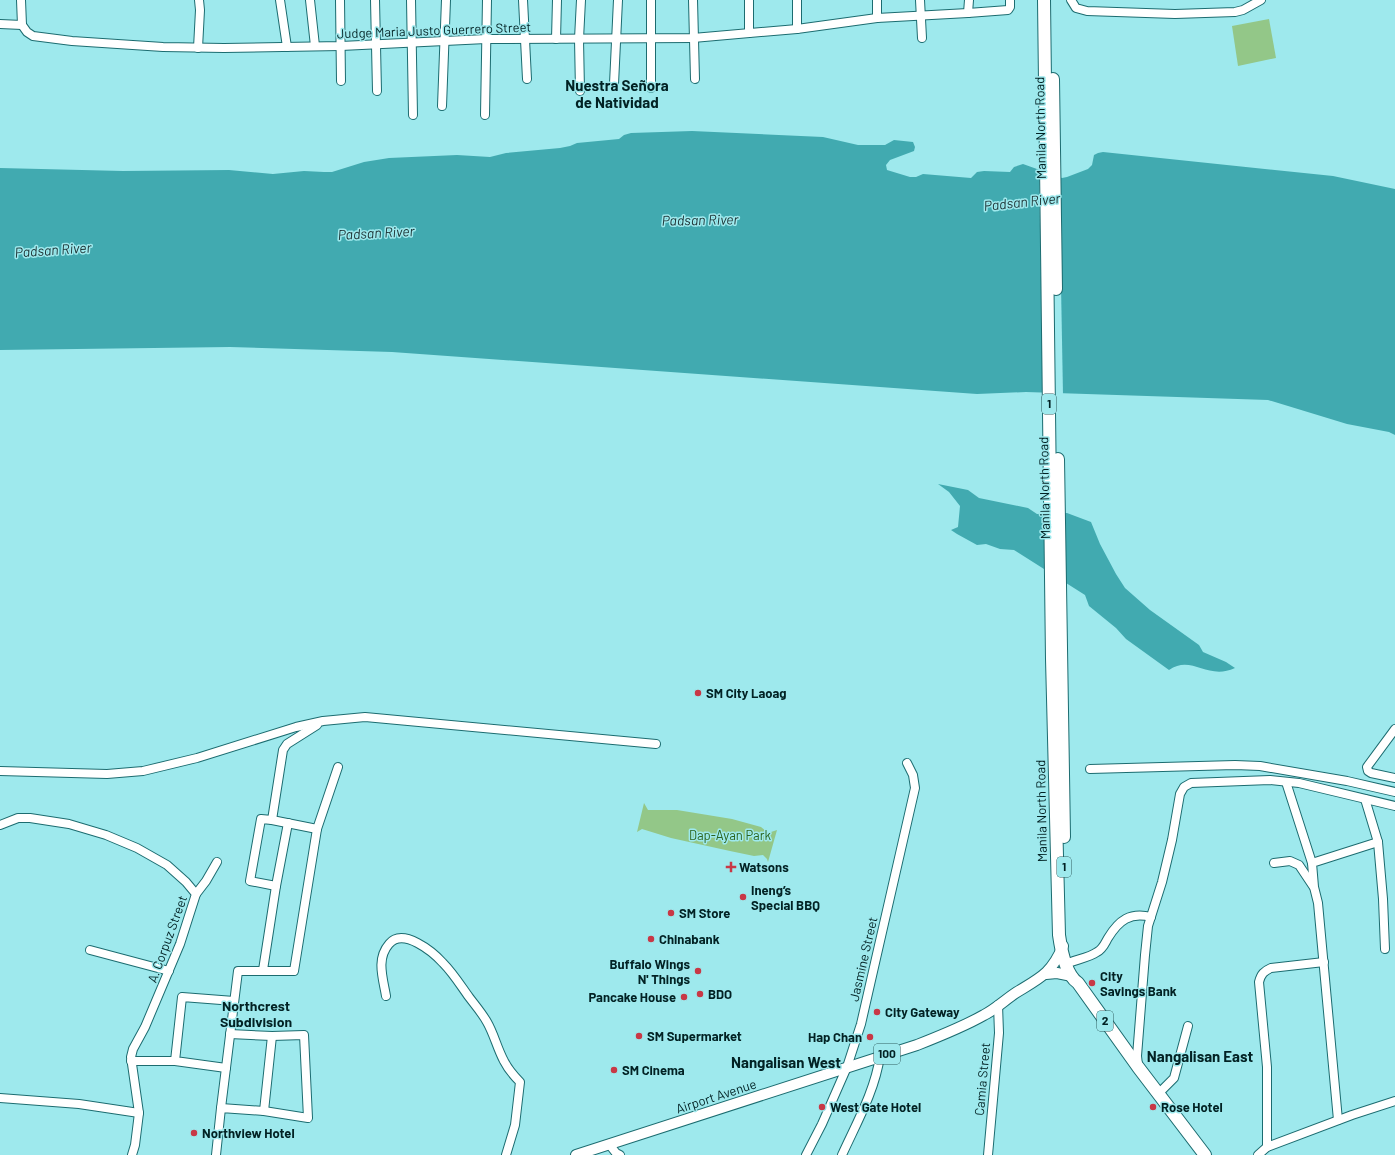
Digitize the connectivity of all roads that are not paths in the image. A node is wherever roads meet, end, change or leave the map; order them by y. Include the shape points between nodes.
1 (21, 0) edge
2 (199, 0) edge
3 (280, 0) edge
4 (310, 0) edge
5 (340, 0) edge
6 (375, 0) edge
7 (411, 0) edge
8 (446, 0) edge
9 (487, 0) edge
10 (523, 0) edge
11 (557, 0) edge
12 (581, 0) edge
13 (618, 0) edge
14 (651, 0) edge
15 (693, 0) edge
16 (749, 0) edge
17 (797, 0) edge
18 (877, 0) edge
19 (920, 0) edge
20 (968, 0) edge
21 (1010, 0) edge
22 (1044, 0) edge
23 (1052, 0) edge
24 (1071, 0) edge
25 (1261, 0) edge
26 (968, 14) junction
27 (921, 15) junction
28 (1048, 16) junction
29 (877, 18) junction
30 (0, 24) edge
31 (22, 25) junction
32 (797, 29) junction
33 (749, 34) junction
34 (693, 38) junction
35 (922, 38) dead end
36 (486, 39) junction
37 (556, 39) junction
38 (579, 39) junction
39 (616, 39) junction
40 (650, 39) junction
41 (525, 40) junction
42 (445, 41) junction
43 (411, 42) junction
44 (376, 44) junction
45 (315, 46) junction
46 (341, 46) junction
47 (287, 47) junction
48 (198, 48) junction
49 (527, 79) dead end
50 (695, 79) dead end
51 (342, 81) dead end
52 (614, 84) dead end
53 (651, 88) dead end
54 (377, 91) dead end
55 (580, 91) dead end
56 (442, 106) dead end
57 (413, 115) dead end
58 (485, 115) dead end
59 (323, 721) junction
60 (1395, 729) edge
61 (656, 744) dead end
62 (907, 763) dead end
63 (338, 767) dead end
64 (1090, 769) dead end
65 (0, 771) edge
66 (1395, 778) edge
67 (1286, 782) junction
68 (1395, 792) edge
69 (1365, 799) junction
70 (1395, 806) edge
71 (272, 820) junction
72 (288, 823) junction
73 (0, 825) edge
74 (317, 829) junction
75 (1378, 842) junction
76 (216, 862) dead end
77 (1274, 863) dead end
78 (1312, 863) junction
79 (276, 886) junction
80 (1314, 887) junction
81 (196, 894) junction
82 (1151, 917) junction
83 (1062, 943) junction
84 (1385, 949) dead end
85 (90, 950) dead end
86 (1324, 962) junction
87 (263, 970) junction
88 (169, 971) junction
89 (1046, 971) junction
90 (1073, 973) junction
91 (1017, 992) junction
92 (386, 996) dead end
93 (234, 1001) junction
94 (998, 1005) junction
95 (1188, 1026) dead end
96 (230, 1034) junction
97 (272, 1036) junction
98 (880, 1056) junction
99 (131, 1060) junction
100 (175, 1061) junction
101 (847, 1066) junction
102 (1138, 1067) junction
103 (226, 1068) junction
104 (1159, 1093) junction
105 (0, 1098) edge
106 (1395, 1101) edge
107 (221, 1108) junction
108 (264, 1111) junction
109 (139, 1113) junction
110 (1338, 1120) junction
111 (609, 1144) junction
112 (1267, 1147) junction
113 (580, 1154) edge
114 (132, 1155) edge
115 (216, 1155) edge
116 (506, 1155) edge
117 (620, 1155) edge
118 (806, 1155) edge
119 (842, 1155) edge
120 (988, 1155) edge
121 (1205, 1155) edge
122 (1258, 1155) edge

1 - 31 street
2 - 48 street
3 - 47 street
4 - 45 street
5 - 46 street
6 - 44 street
7 - 43 street
8 - 42 street
9 - 36 street
10 - 41 street
11 - 37 street
12 - 38 street
13 - 39 street
14 - 40 street
15 - 34 street
16 - 33 street
17 - 32 street
18 - 29 street
19 - 27 street
20 - 26 street
21 - 26 street, Judge Maria Justo Guerrero Street via 1008,10
22 - 28 highway, Manila North Road / 1
23 - 28 highway, Manila North Road / 1
24 - 25 street via 1076,8 1087,11 1175,14 1235,12
26 - 27 street, Judge Maria Justo Guerrero Street
27 - 29 street, Judge Maria Justo Guerrero Street
27 - 35 street
28 - 83 highway, Manila North Road / 1
29 - 32 street, Judge Maria Justo Guerrero Street
30 - 31 street
31 - 48 street, Judge Maria Justo Guerrero Street via 34,36 72,41
32 - 33 street, Judge Maria Justo Guerrero Street
33 - 34 street, Judge Maria Justo Guerrero Street
34 - 40 street, Judge Maria Justo Guerrero Street
34 - 50 street
36 - 41 street, Judge Maria Justo Guerrero Street
36 - 42 street, Judge Maria Justo Guerrero Street
36 - 58 street
37 - 38 street, Judge Maria Justo Guerrero Street
37 - 41 street, Judge Maria Justo Guerrero Street
38 - 39 street, Judge Maria Justo Guerrero Street
38 - 55 street
39 - 40 street, Judge Maria Justo Guerrero Street
39 - 52 street
40 - 53 street
41 - 49 street
42 - 43 street, Judge Maria Justo Guerrero Street
42 - 56 street
43 - 44 street, Judge Maria Justo Guerrero Street
43 - 57 street
44 - 46 street, Judge Maria Justo Guerrero Street
44 - 54 street
45 - 46 street, Judge Maria Justo Guerrero Street
45 - 47 street, Judge Maria Justo Guerrero Street
46 - 51 street
47 - 48 street, Judge Maria Justo Guerrero Street
59 - 61 street via 365,717
59 - 65 street via 143,771 106,774
59 - 71 street via 287,744 283,750
60 - 66 street via 1367,767 1371,773
62 - 101 street, Jasmine Street via 913,775 915,788 861,1024
63 - 74 street
64 - 68 street via 1260,766
67 - 69 street
67 - 78 street
67 - 82 street via 1270,780 1190,783 1184,786 1180,794 1162,882
69 - 70 street
69 - 75 street
71 - 72 street
71 - 79 street via 261,819 250,881
72 - 74 street
72 - 79 street
73 - 81 street, A. Corpuz Street via 18,818 30,818 69,824 106,835 137,848 167,865
74 - 87 street via 294,971
75 - 78 street
75 - 84 street
76 - 81 street
77 - 80 street via 1290,861 1299,865
78 - 80 street
79 - 87 street
80 - 86 street
81 - 88 street, A. Corpuz Street
82 - 90 street via 1142,915 1124,919 1103,947
82 - 102 street via 1145,955
83 - 89 main road, Airport Avenue / 100
83 - 89 main road, Airport Avenue / 100 via 1057,944
83 - 90 highway, Manila North Road / 2
85 - 88 street
86 - 110 street
86 - 112 street via 1271,968 1265,971 1259,982 1267,1061
87 - 93 street via 238,971
88 - 99 street, A. Corpuz Street via 133,1049
89 - 90 main road
89 - 91 main road, Airport Avenue / 100
89 - 91 main road, Airport Avenue / 100 via 1032,977
90 - 102 highway, Manila North Road / 2
91 - 94 main road, Airport Avenue / 100
92 - 116 street via 381,966 383,952 395,939 410,939 443,963 487,1021 504,1061 520,1082 515,1125
93 - 96 street
93 - 100 street via 182,997
94 - 98 main road, Airport Avenue / 100 via 986,1014 953,1030 917,1045
94 - 120 street, Camia Street via 999,1033
95 - 104 street via 1174,1078
96 - 97 street
96 - 103 street
97 - 108 street
97 - 108 street via 304,1035 308,1118
98 - 101 main road, Airport Avenue / 100
98 - 119 street via 867,1098
99 - 100 street
99 - 109 street, A. Corpuz Street
100 - 103 street
101 - 111 main road, Airport Avenue / 100
101 - 118 street, Jasmine Street
102 - 104 highway, Manila North Road / 2
103 - 107 street
104 - 121 highway, Manila North Road / 2
105 - 109 street via 79,1104
106 - 110 street
107 - 108 street
107 - 115 street
109 - 114 street, A. Corpuz Street
110 - 112 street
111 - 113 main road, Airport Avenue / 100
111 - 117 street
112 - 122 street

